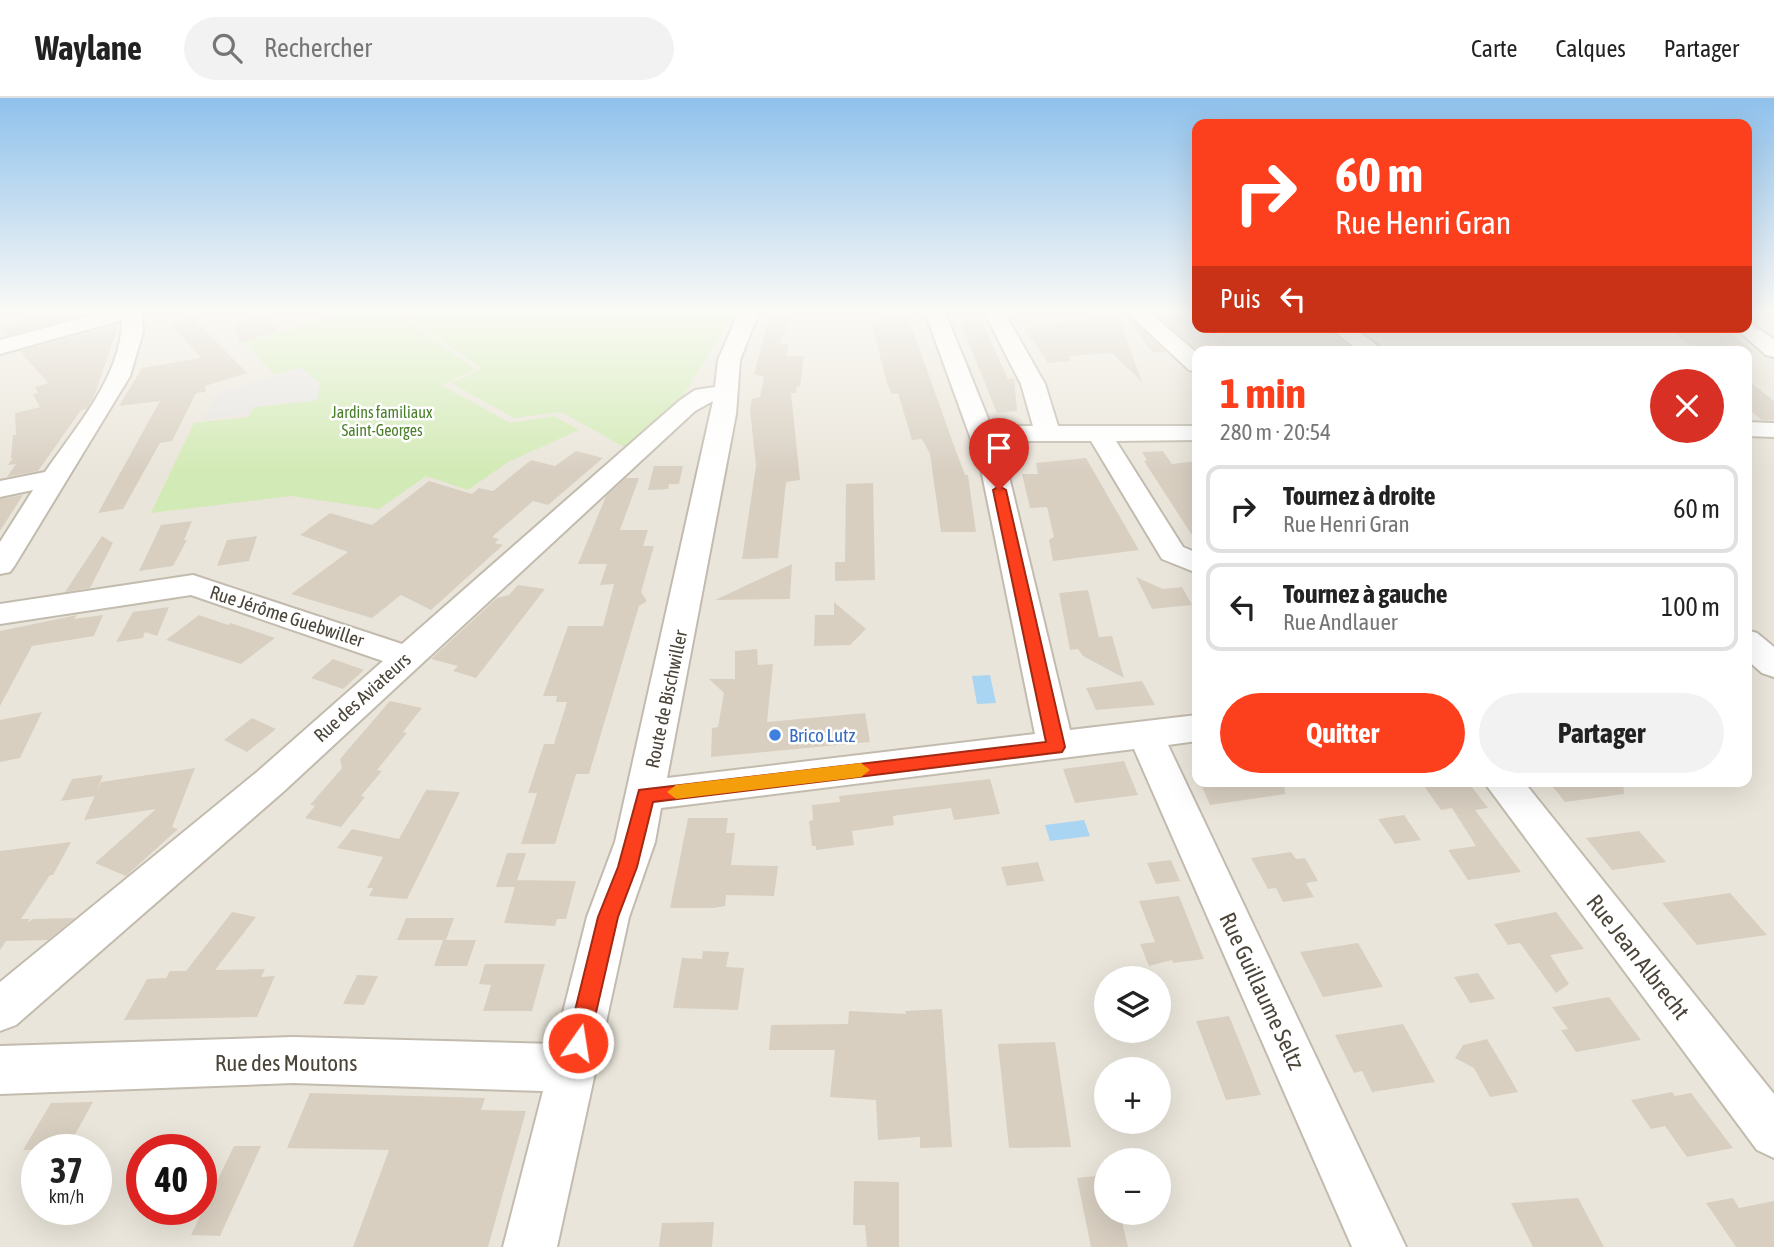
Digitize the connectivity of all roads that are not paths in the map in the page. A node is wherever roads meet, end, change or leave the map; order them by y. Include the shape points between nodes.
1 (121, 366) edge
2 (729, 366) edge
3 (956, 366) edge
4 (1023, 366) edge
5 (726, 393) junction
6 (1752, 429) edge
7 (1774, 430) edge
8 (1192, 433) edge
9 (982, 434) junction
10 (1048, 434) junction
11 (1099, 434) junction
12 (54, 478) junction
13 (0, 489) edge
14 (1192, 562) edge
15 (0, 565) edge
16 (0, 614) edge
17 (1752, 646) edge
18 (407, 657) junction
19 (1774, 665) edge
20 (1774, 676) edge
21 (1752, 677) edge
22 (1192, 729) edge
23 (1145, 734) junction
24 (1056, 747) junction
25 (1506, 787) edge
26 (646, 796) junction
27 (0, 1010) edge
28 (572, 1068) junction
29 (0, 1070) edge
30 (1774, 1133) edge
31 (530, 1247) edge
32 (1379, 1247) edge

1 - 12 street via 111,390
2 - 5 street, Route de Bischwiller
3 - 9 street
4 - 10 street
5 - 18 street, Rue des Aviateurs via 697,398
5 - 26 street, Route de Bischwiller
6 - 7 street
8 - 11 street
9 - 10 street
9 - 24 street via 993,464
10 - 11 street
11 - 14 street via 1172,553
12 - 13 street
12 - 15 street
16 - 18 street, Rue Jérôme Guebwiller via 193,585
17 - 19 street
18 - 27 street, Rue des Aviateurs via 270,782
20 - 21 street
22 - 23 street
23 - 24 street
23 - 32 street, Rue Guillaume Seltz
24 - 26 street
25 - 30 street, Rue Jean Albrecht
26 - 28 street, Route de Bischwiller via 628,867 608,917
28 - 29 street, Rue des Moutons via 293,1060
28 - 31 street, Route de Bischwiller

